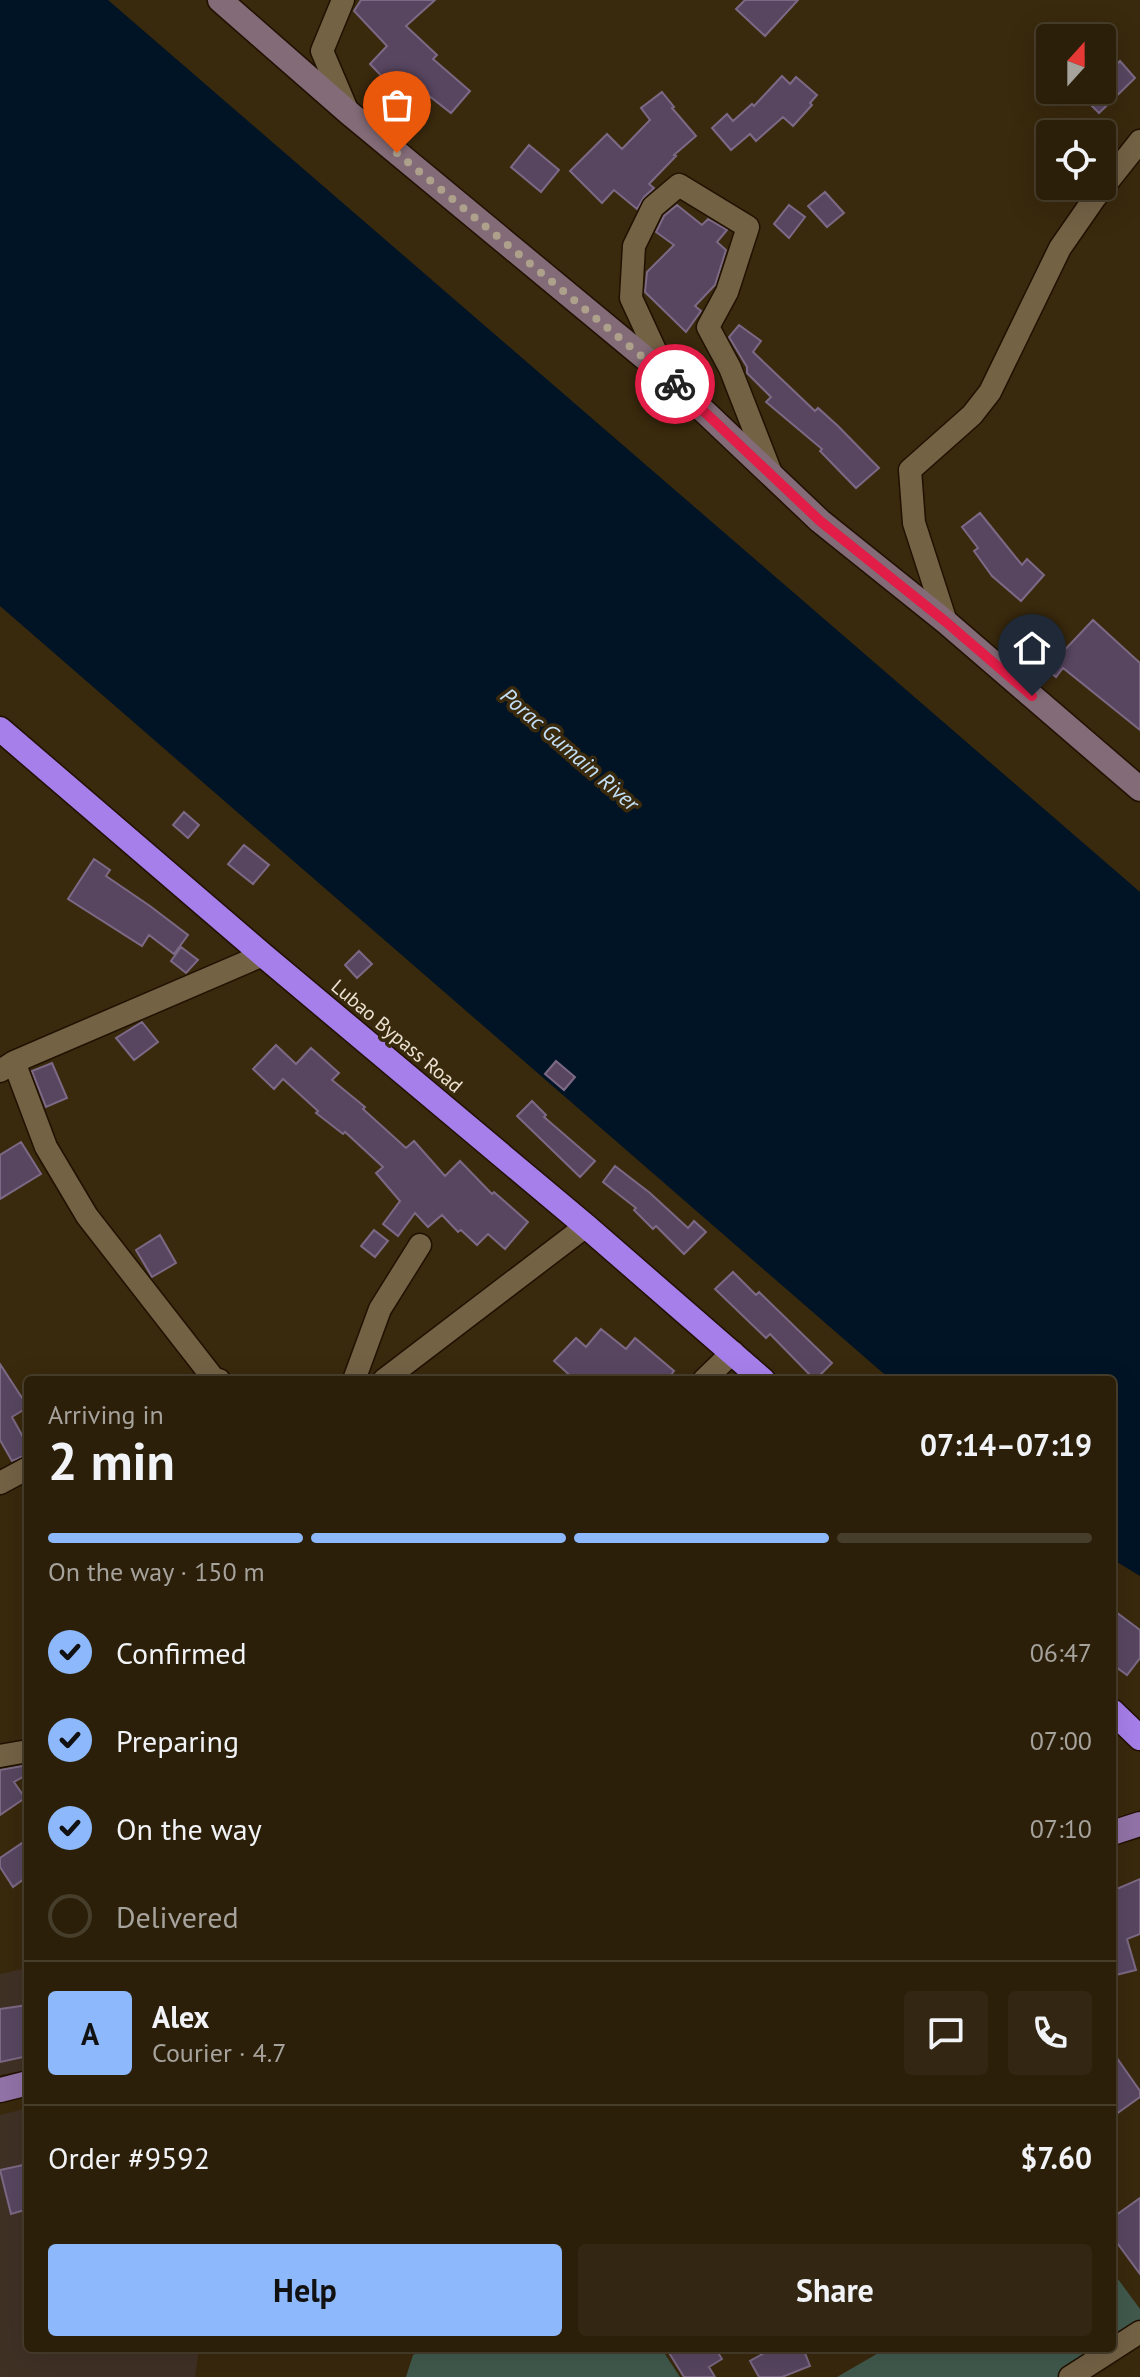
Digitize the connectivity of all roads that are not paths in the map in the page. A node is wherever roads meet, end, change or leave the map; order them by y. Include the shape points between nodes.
1 (220, 0) edge
2 (343, 0) edge
3 (348, 112) junction
4 (1140, 141) edge
5 (668, 377) junction
6 (771, 473) junction
7 (946, 622) junction
8 (0, 729) edge
9 (1140, 789) edge
10 (263, 955) junction
11 (7, 1067) edge
12 (586, 1226) junction
13 (420, 1245) dead end
14 (733, 1352) junction
15 (212, 1376) edge
16 (355, 1376) edge
17 (389, 1376) edge
18 (708, 1376) edge
19 (759, 1376) edge
20 (24, 1470) edge
21 (0, 1483) edge
22 (1116, 1715) edge
23 (1140, 1738) edge
24 (24, 1752) edge
25 (0, 1756) edge
26 (1140, 1824) edge
27 (1116, 1832) edge
28 (24, 2084) edge
29 (0, 2090) edge
30 (1140, 2332) edge
31 (1116, 2347) edge
32 (1109, 2352) edge
33 (1070, 2377) edge

1 - 3 street
2 - 3 street via 322,51
3 - 5 street
4 - 7 street via 1060,248 990,392 910,470 914,523
5 - 6 street
5 - 6 street via 631,298 634,246 653,207 679,185 748,227 727,292 708,327
6 - 7 street via 820,521
7 - 9 street
8 - 10 highway, Lubao Bypass Road
10 - 11 street
10 - 12 highway, Lubao Bypass Road
11 - 15 street via 87,1216
12 - 14 highway, Lubao Bypass Road
12 - 17 street
13 - 16 street via 380,1309
14 - 18 street
14 - 19 highway, Lubao Bypass Road
20 - 21 street
22 - 23 highway
24 - 25 street
26 - 27 main road
28 - 29 main road
30 - 31 street
32 - 33 street

